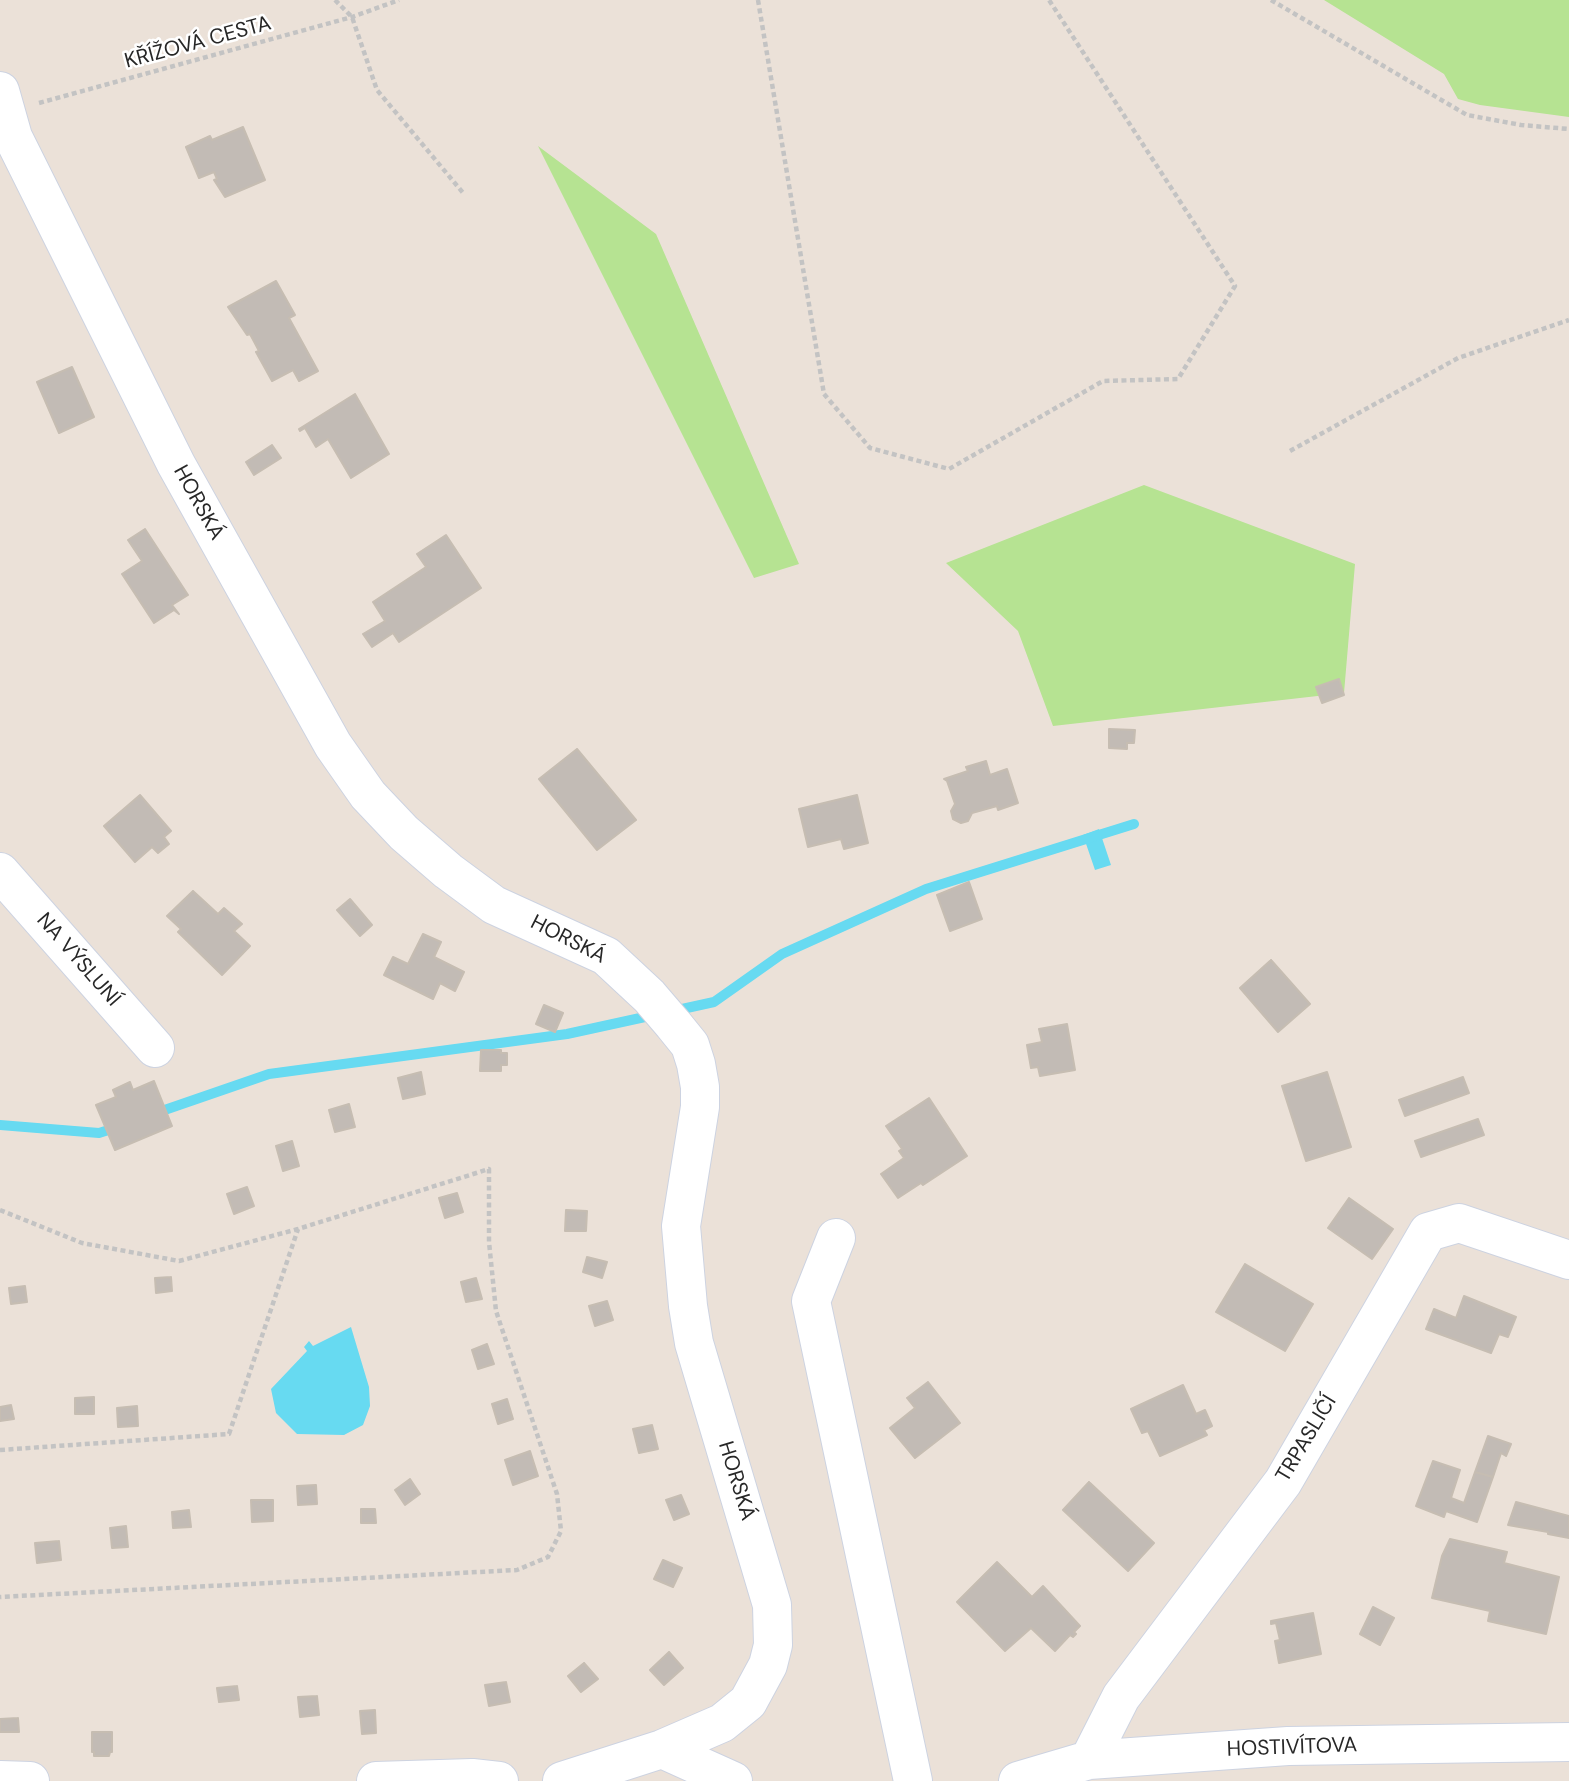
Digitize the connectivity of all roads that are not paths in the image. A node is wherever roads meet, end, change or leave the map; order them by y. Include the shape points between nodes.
1 (2, 102) edge
2 (0, 872) edge
3 (155, 1048) dead end
4 (836, 1238) dead end
5 (1569, 1260) edge
6 (1569, 1742) edge
7 (662, 1749) junction
8 (1089, 1760) junction
9 (0, 1780) edge
10 (30, 1781) edge
11 (376, 1781) edge
12 (499, 1781) edge
13 (562, 1781) edge
14 (733, 1781) edge
15 (913, 1781) edge
16 (1018, 1781) edge

1 - 7 street, HORSKÁ via 13,137 176,464 333,745 368,795 404,833 494,905 606,956 649,996 690,1045 700,1087 681,1226 688,1306 694,1343 760,1556 774,1635 768,1665 748,1702 722,1723
2 - 3 street, NA VÝSLUNÍ
4 - 15 street via 811,1301
5 - 8 street, TRPASLIČÍ via 1459,1223 1428,1232 1283,1482 1121,1697
6 - 8 street, HOSTIVÍTOVA via 1289,1746
7 - 13 street, HORSKÁ
7 - 14 street
8 - 16 street, HOSTIVÍTOVA
9 - 10 street
11 - 12 street

